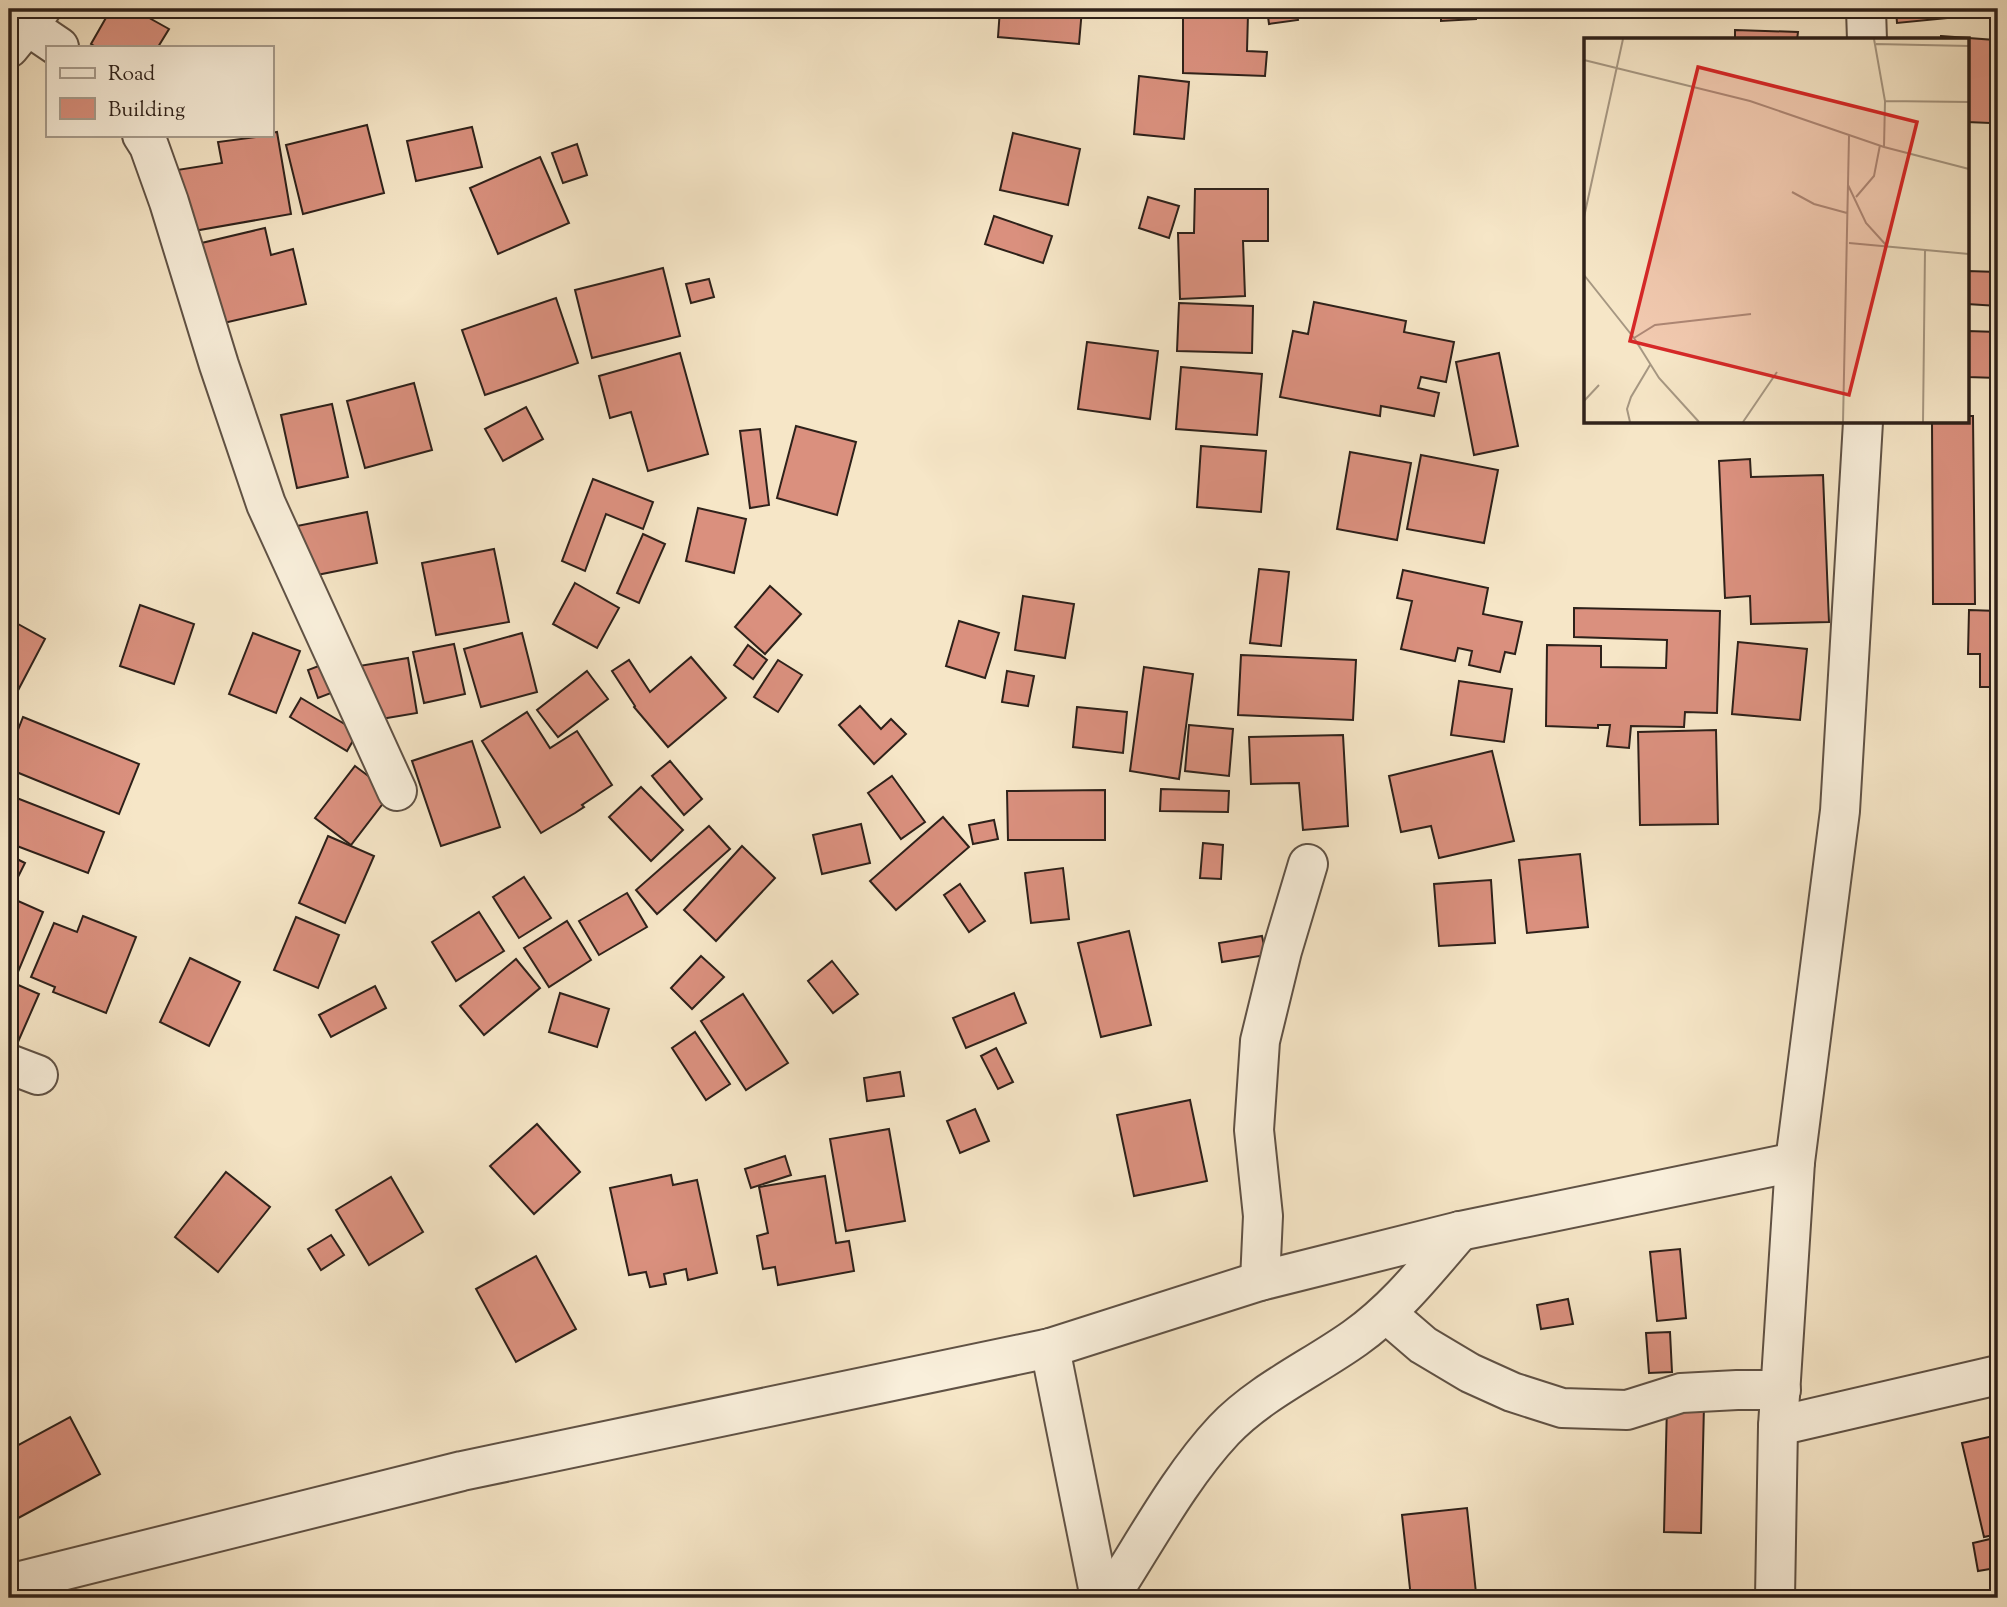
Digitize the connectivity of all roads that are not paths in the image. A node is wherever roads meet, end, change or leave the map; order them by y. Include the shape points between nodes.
1 (1866, 9) edge
2 (26, 28) edge
3 (1867, 38) edge
4 (57, 46) edge
5 (143, 136) edge
6 (1863, 424) edge
7 (397, 790) dead end
8 (1308, 864) dead end
9 (1795, 1162) junction
10 (1460, 1231) junction
11 (1260, 1280) junction
12 (1387, 1314) junction
13 (1051, 1348) junction
14 (1998, 1375) edge
15 (1779, 1408) junction
16 (9, 1584) edge
17 (1100, 1598) edge
18 (1110, 1598) edge
19 (1775, 1598) edge

1 - 3 street
2 - 4 street
5 - 7 street via 169,202 266,504
6 - 9 street via 1840,811
8 - 11 street via 1260,1041 1254,1130 1263,1216
9 - 10 street
9 - 15 street
10 - 11 street
10 - 12 street
11 - 13 street
12 - 15 street via 1423,1345 1470,1373 1562,1408 1627,1410 1681,1394 1737,1390
12 - 18 street via 1225,1429 1189,1474
13 - 16 street via 462,1471
13 - 17 street
14 - 15 street
15 - 19 street

